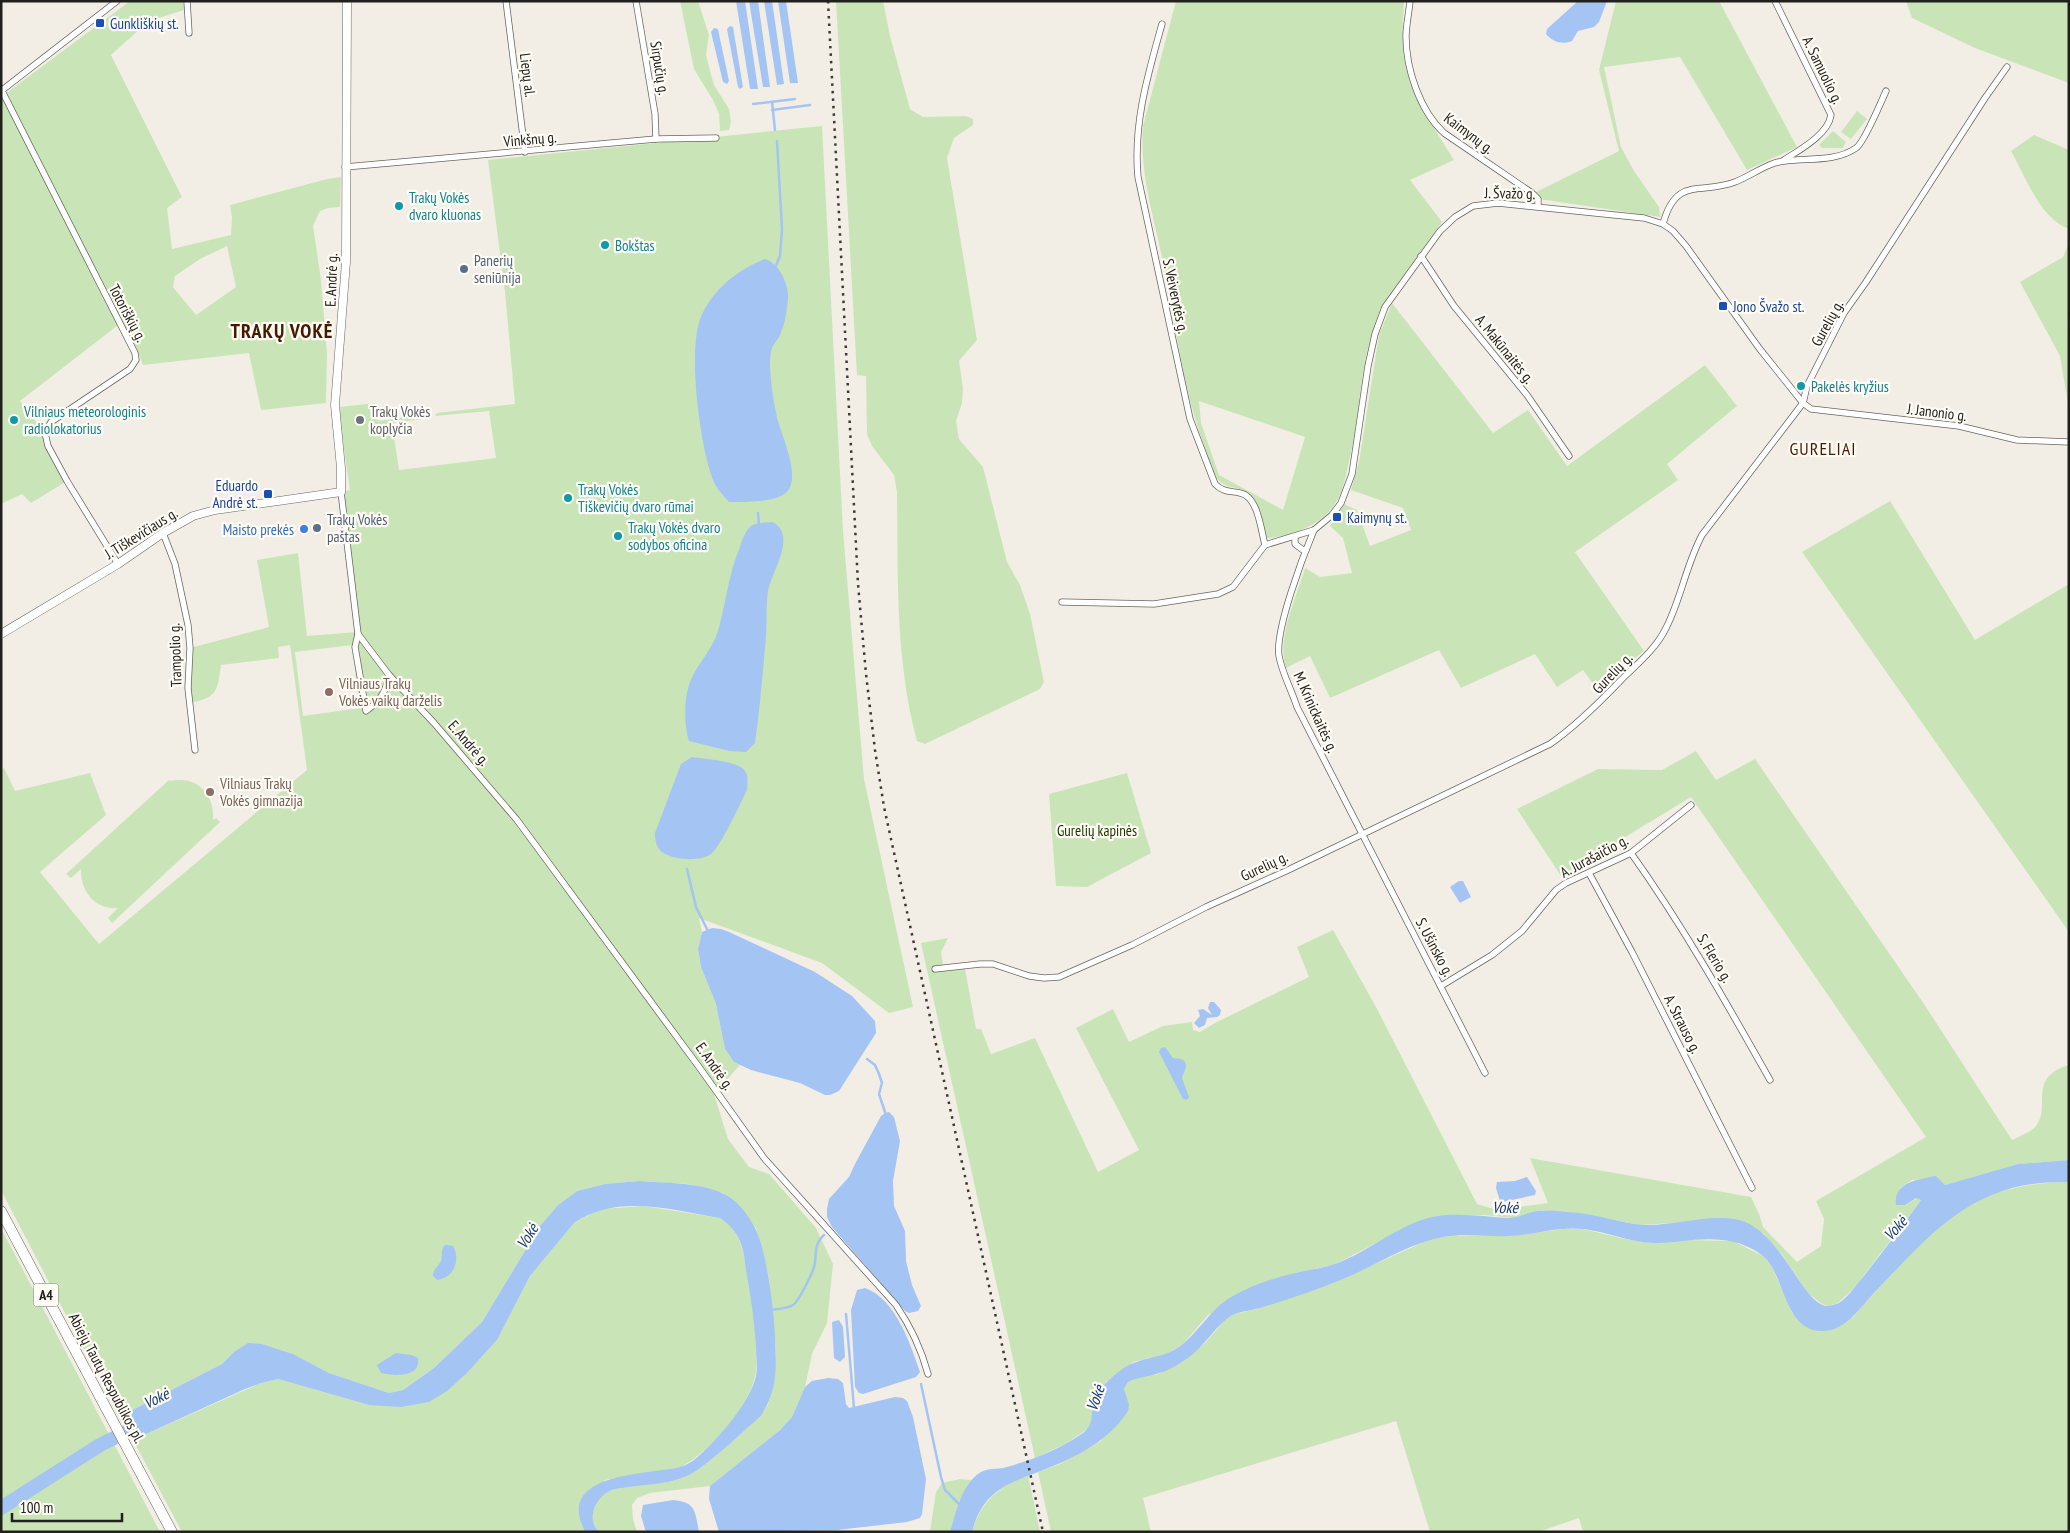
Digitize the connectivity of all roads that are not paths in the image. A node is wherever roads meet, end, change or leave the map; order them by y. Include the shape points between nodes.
1 (117, 1) edge
2 (187, 1) edge
3 (347, 1) edge
4 (506, 1) edge
5 (636, 1) edge
6 (1410, 1) edge
7 (1775, 1) edge
8 (1162, 24) dead end
9 (189, 33) dead end
10 (2007, 67) dead end
11 (2, 90) edge
12 (1886, 91) dead end
13 (716, 138) dead end
14 (656, 139) junction
15 (525, 152) junction
16 (1782, 161) junction
17 (345, 167) junction
18 (1538, 206) junction
19 (1663, 224) junction
20 (1421, 256) junction
21 (1803, 403) junction
22 (2069, 442) edge
23 (1569, 456) dead end
24 (341, 492) junction
25 (1314, 530) junction
26 (163, 533) junction
27 (1296, 537) junction
28 (1265, 545) junction
29 (1306, 549) junction
30 (118, 564) junction
31 (1291, 594) joint
32 (1062, 602) dead end
33 (1, 634) edge
34 (358, 634) junction
35 (389, 675) junction
36 (195, 750) dead end
37 (1690, 805) dead end
38 (1361, 833) junction
39 (1631, 853) junction
40 (1589, 873) junction
41 (935, 969) dead end
42 (1441, 986) junction
43 (1485, 1073) dead end
44 (1770, 1080) dead end
45 (1752, 1188) dead end
46 (1, 1211) edge
47 (928, 1374) dead end
48 (172, 1532) edge

1 - 11 street
2 - 9 street
3 - 17 main road, E. Andrė g.
4 - 15 street, Liepų al.
5 - 14 street, Sirpučių g. via 655,114
6 - 18 street, Kaimynų g. via 1406,38 1411,70 1434,124 1532,193 1538,199
7 - 16 street, A. Samuolio g. via 1831,115 1830,121 1811,144
8 - 28 street, S. Veiverytės g. via 1147,79 1136,140 1138,177 1190,418 1214,484 1219,489 1243,493 1249,498
10 - 21 street, Gurelių g. via 1844,312 1807,386
11 - 30 street, Totoriškių g. via 135,353 136,360 130,369 51,422 45,433 48,446 67,481
12 - 16 street via 1858,147 1837,157
13 - 14 street, Vinkšnų g.
14 - 15 street, Vinkšnų g.
15 - 17 street, Vinkšnų g.
16 - 19 street via 1734,182 1686,192 1670,203
17 - 24 main road, E. Andrė g. via 345,283 335,405
18 - 19 street, J. Švažo g. via 1644,218
18 - 20 street, J. Švažo g. via 1498,203 1473,206 1455,217
19 - 21 street, J. Švažo g. via 1674,231 1686,246
20 - 23 street, A. Makūnaitės g. via 1454,306 1527,395
20 - 25 street, J. Švažo g. via 1385,307 1375,334 1352,474 1337,509
21 - 22 street, J. Janonio g. via 1818,411 1958,426 2017,440
21 - 38 street, Gurelių g. via 1702,535 1691,555 1671,618 1661,638 1600,704 1550,744
24 - 26 main road, J. Tiškevičiaus g. via 215,510 193,516
24 - 34 street, E. Andrė g.
25 - 27 street, J. Švažo g.
25 - 29 street, J. Švažo g.
26 - 30 main road, J. Tiškevičiaus g.
26 - 36 street, Trampolio g. via 175,564 188,625 188,688
27 - 28 street, J. Švažo g.
27 - 29 street via 1297,547
28 - 32 street via 1233,587 1218,594 1154,604
29 - 31 street, J. Švažo g.
30 - 33 main road, J. Tiškevičiaus g.
31 - 38 street, M. Krinickaitės g. via 1279,656 1298,707
34 - 35 street, E. Andrė g.
34 - 35 street via 355,646 366,711 378,703 386,690
35 - 47 street, E. Andrė g. via 517,820 757,1149 882,1288 906,1320 920,1346
37 - 39 street, A. Jurašaičio g.
38 - 41 street, Gurelių g. via 1132,945 1059,977 1029,976 993,964
38 - 42 street, S. Ušinsko g.
39 - 40 street, A. Jurašaičio g.
39 - 44 street, S. Flerio g. via 1706,966
40 - 42 street, A. Jurašaičio g. via 1556,890 1522,931 1492,955
40 - 45 street, A. Strauso g.
42 - 43 street, S. Ušinsko g.
46 - 48 highway, Abiejų Tautų Respublikos pl. / A4

